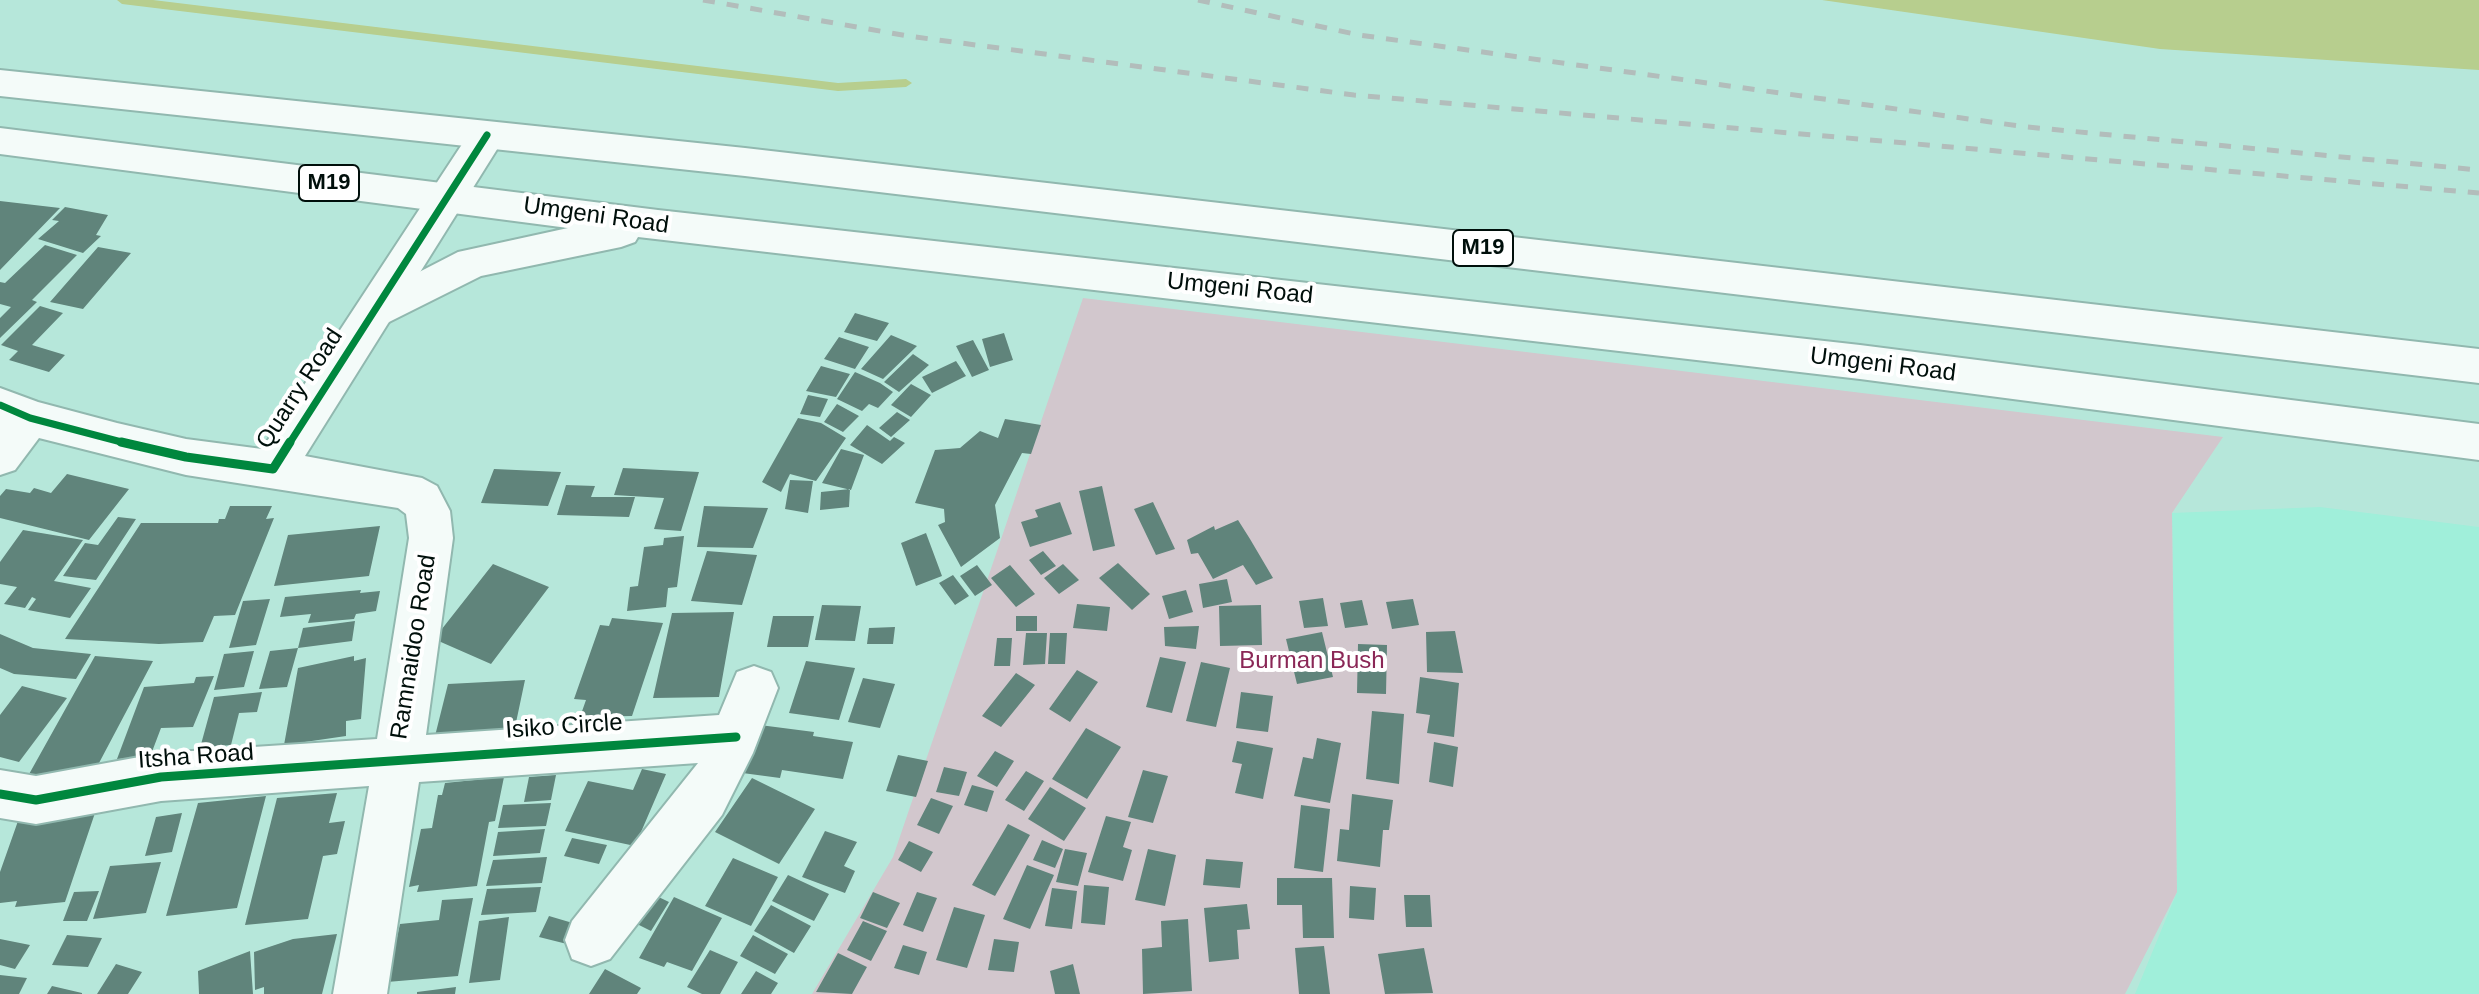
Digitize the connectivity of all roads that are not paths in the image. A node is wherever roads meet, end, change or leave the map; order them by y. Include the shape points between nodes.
1 (0, 83) edge
2 (487, 135) junction
3 (0, 141) edge
4 (447, 198) junction
5 (658, 225) junction
6 (373, 314) junction
7 (2479, 366) edge
8 (15, 412) edge
9 (2479, 442) edge
10 (0, 457) edge
11 (273, 469) junction
12 (754, 688) dead end
13 (736, 737) junction
14 (396, 761) junction
15 (0, 794) edge
16 (591, 940) dead end
17 (360, 994) edge

1 - 2 main road, M19
2 - 4 main road, Quarry Road
2 - 7 main road, M19
3 - 4 main road, Umgeni Road / M19
4 - 5 main road, Umgeni Road / M19
4 - 6 main road, Quarry Road
5 - 6 main road via 472,263
5 - 9 main road, Umgeni Road / M19 via 1545,324
6 - 11 main road, Quarry Road
8 - 10 main road
8 - 11 main road, Quarry Road via 186,457
11 - 14 main road, Ramnaidoo Road via 406,491 421,499 428,511 431,538
12 - 13 main road
13 - 14 main road, Isiko Circle
13 - 16 main road via 704,798
14 - 15 main road, Itsha Road via 161,777 36,800
14 - 17 main road, Ramnaidoo Road

